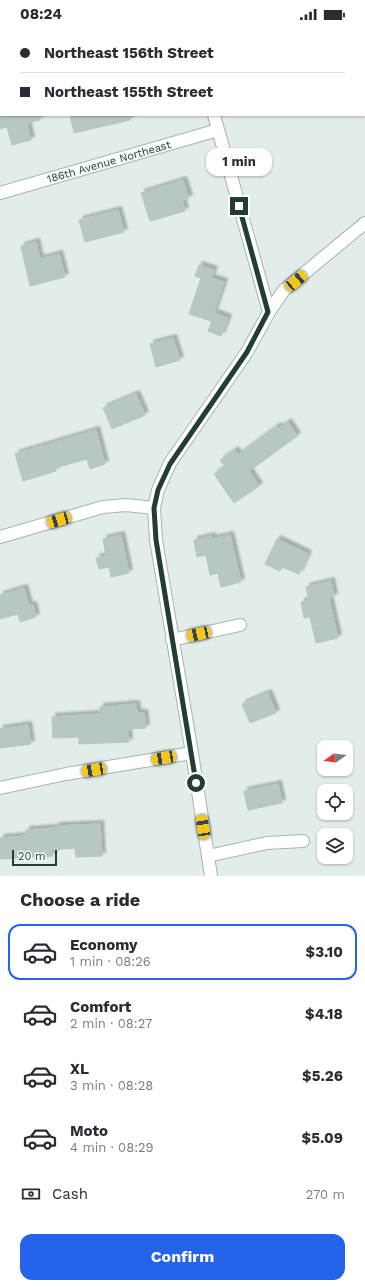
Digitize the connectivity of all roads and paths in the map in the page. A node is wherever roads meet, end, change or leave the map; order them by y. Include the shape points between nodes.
1 (214, 116) edge
2 (218, 130) junction
3 (0, 193) edge
4 (365, 224) edge
5 (268, 312) junction
6 (154, 508) junction
7 (0, 538) edge
8 (240, 626) dead end
9 (172, 640) junction
10 (192, 753) junction
11 (0, 788) edge
12 (303, 841) dead end
13 (208, 856) junction
14 (211, 876) edge

1 - 2 street
2 - 3 street, 186th Avenue Northeast
2 - 5 street
4 - 5 street via 284,290
5 - 6 street via 247,352 170,464 158,490
6 - 7 street via 126,505 103,507
6 - 9 street via 156,540
8 - 9 street
9 - 10 street
10 - 11 street
10 - 13 street
12 - 13 street via 267,843
13 - 14 street

